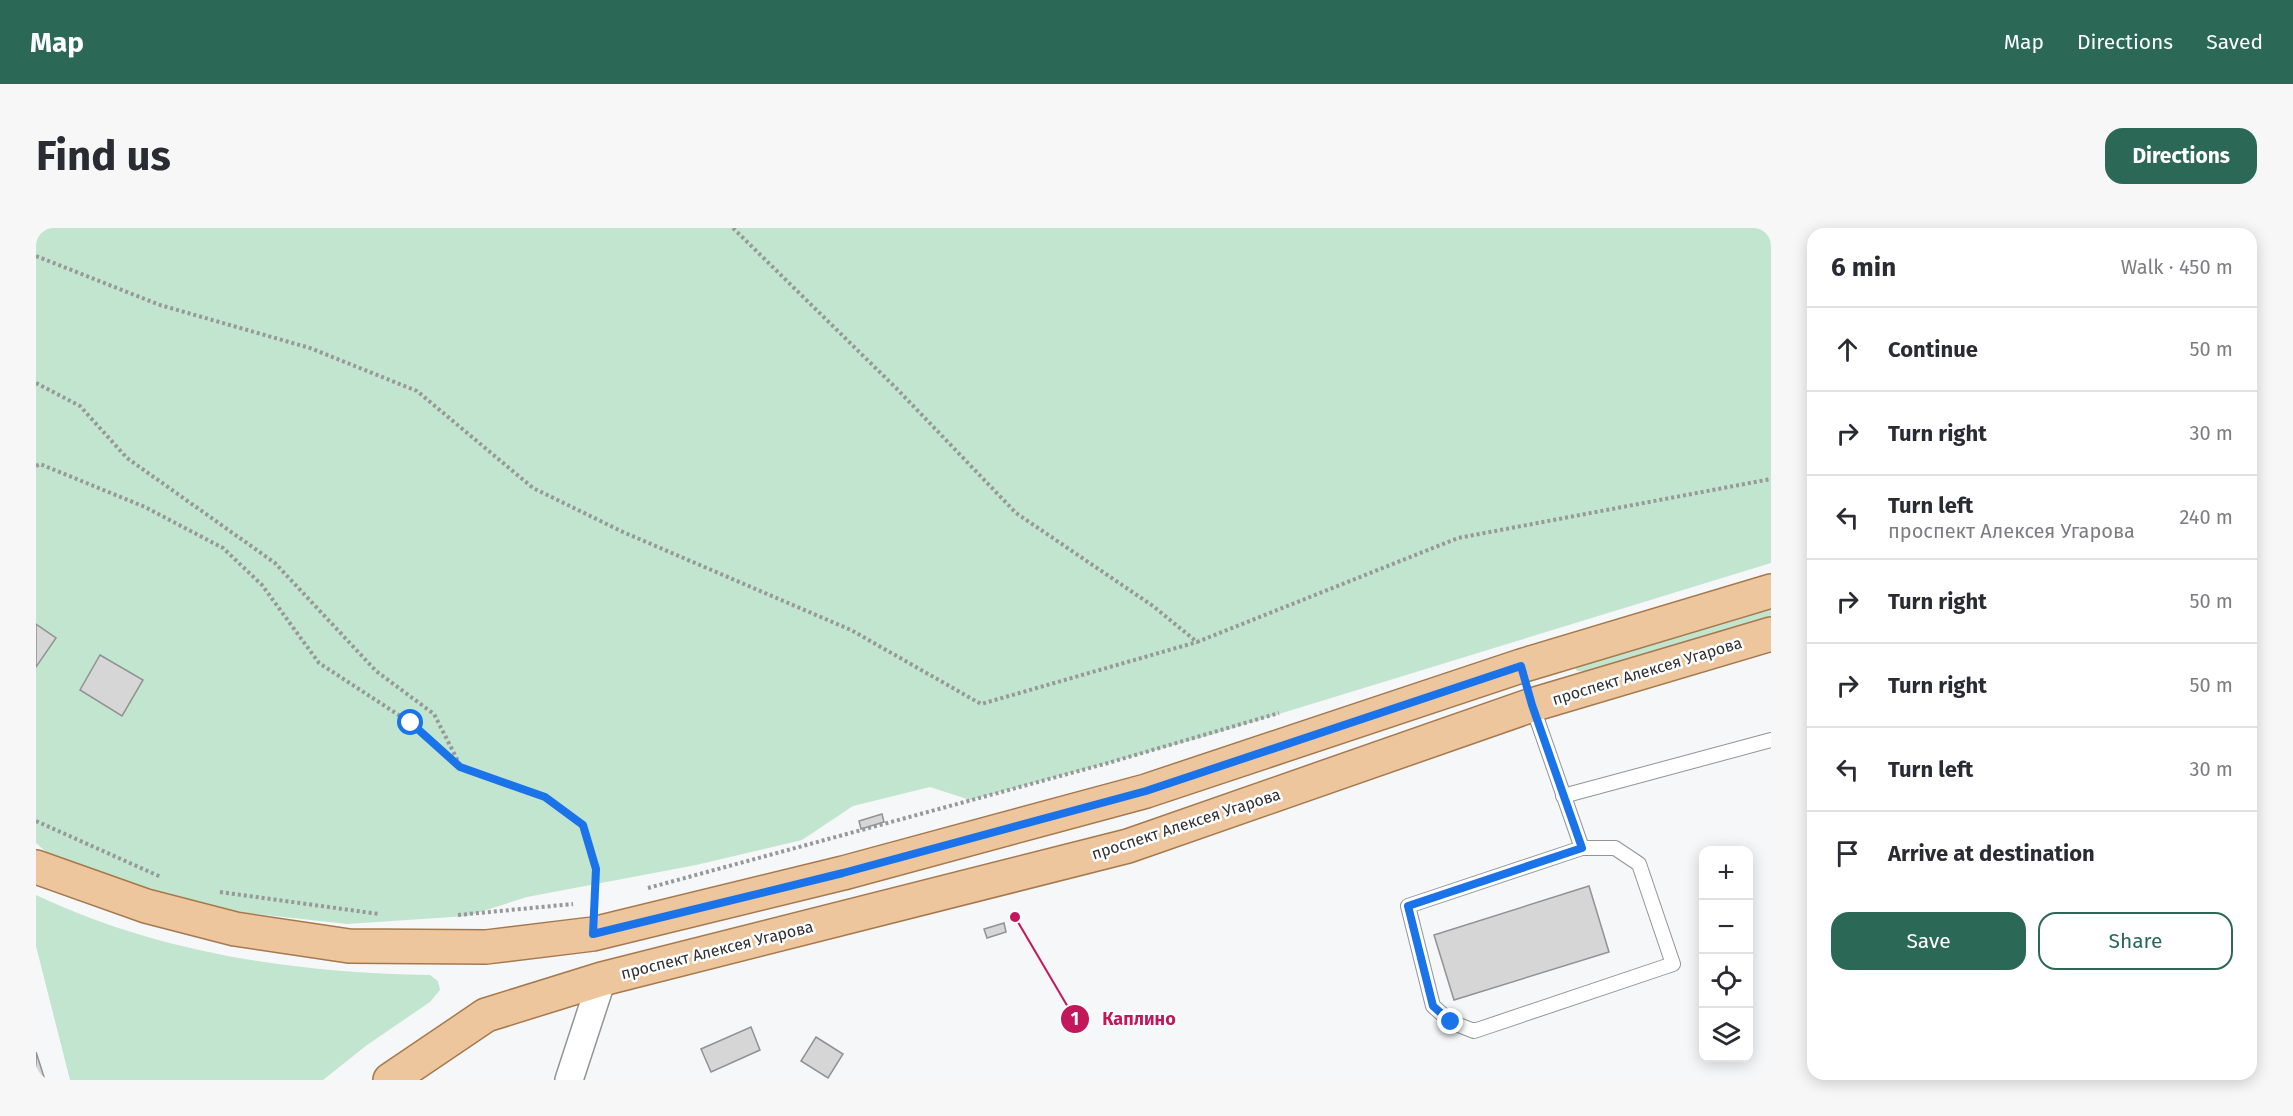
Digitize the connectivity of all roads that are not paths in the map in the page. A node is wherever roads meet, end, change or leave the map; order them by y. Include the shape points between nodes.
1 (1771, 591) edge
2 (1771, 634) edge
3 (1521, 666) junction
4 (1532, 705) junction
5 (1771, 740) edge
6 (1563, 796) junction
7 (1582, 848) junction
8 (36, 854) edge
9 (36, 867) edge
10 (75, 879) junction
11 (594, 918) junction
12 (603, 979) junction
13 (390, 1080) edge
14 (569, 1080) edge

1 - 3 main road
2 - 4 main road, проспект Алексея Угарова
3 - 4 main road
3 - 11 main road via 1146,791 843,873
4 - 6 lane
4 - 12 main road, проспект Алексея Угарова via 1128,846
5 - 6 lane
6 - 7 lane
7 - 7 lane via 1408,906 1433,1006 1451,1022 1474,1031 1673,964 1640,864 1615,848
8 - 10 main road
9 - 10 main road
10 - 11 main road via 146,906 235,929 349,946 486,947
11 - 12 main road, проспект Алексея Угарова
12 - 13 main road via 486,1015
12 - 14 street

